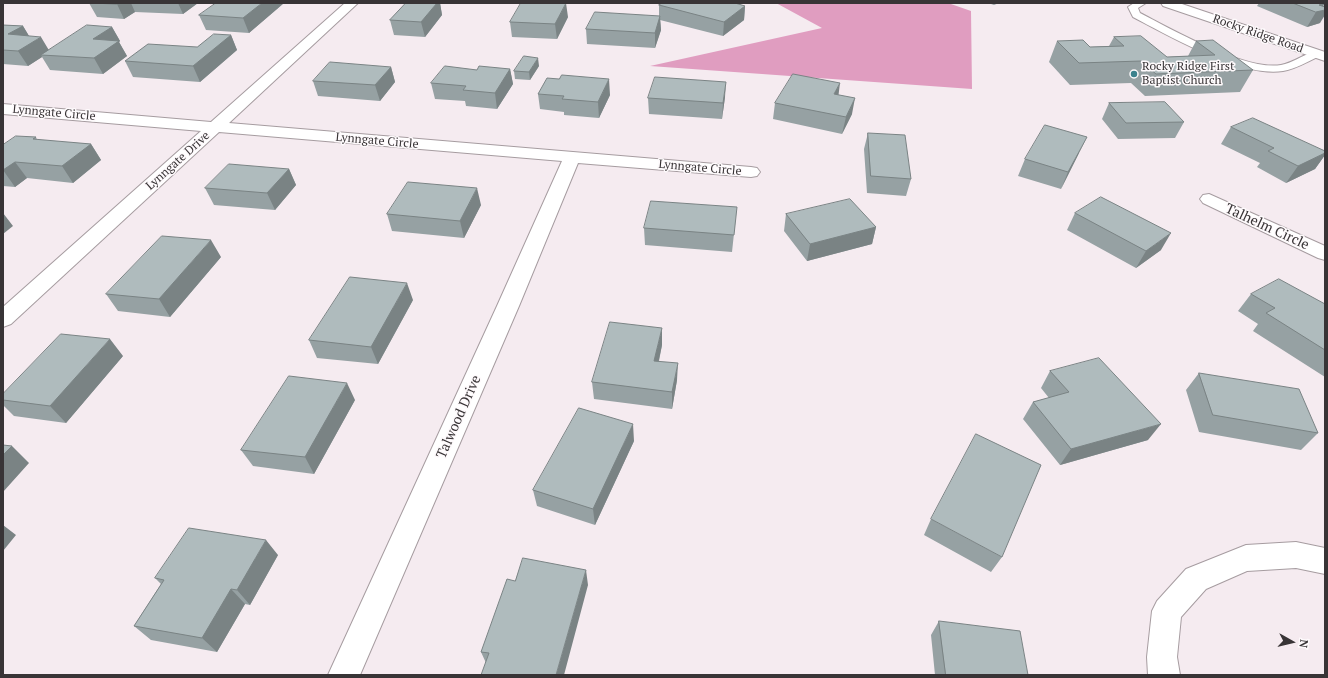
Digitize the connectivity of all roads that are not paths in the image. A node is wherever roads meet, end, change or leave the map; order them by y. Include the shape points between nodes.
1 (352, 3) edge
2 (1141, 3) edge
3 (1167, 3) edge
4 (1320, 55) edge
5 (3, 109) edge
6 (216, 127) junction
7 (572, 158) junction
8 (751, 172) dead end
9 (1209, 199) dead end
10 (1325, 254) edge
11 (3, 319) edge
12 (1325, 561) edge
13 (344, 675) edge
14 (1164, 675) edge

1 - 6 street, Lynngate Drive
2 - 4 lane via 1133,7 1136,16 1225,57 1262,68 1281,68
3 - 4 street, Rocky Ridge Road
5 - 6 street, Lynngate Circle
6 - 7 street, Lynngate Circle
6 - 11 street, Lynngate Drive
7 - 8 street, Lynngate Circle
7 - 13 street, Talwood Drive
9 - 10 street, Talhelm Circle
12 - 14 street via 1296,555 1246,558 1196,579 1167,611 1162,657

